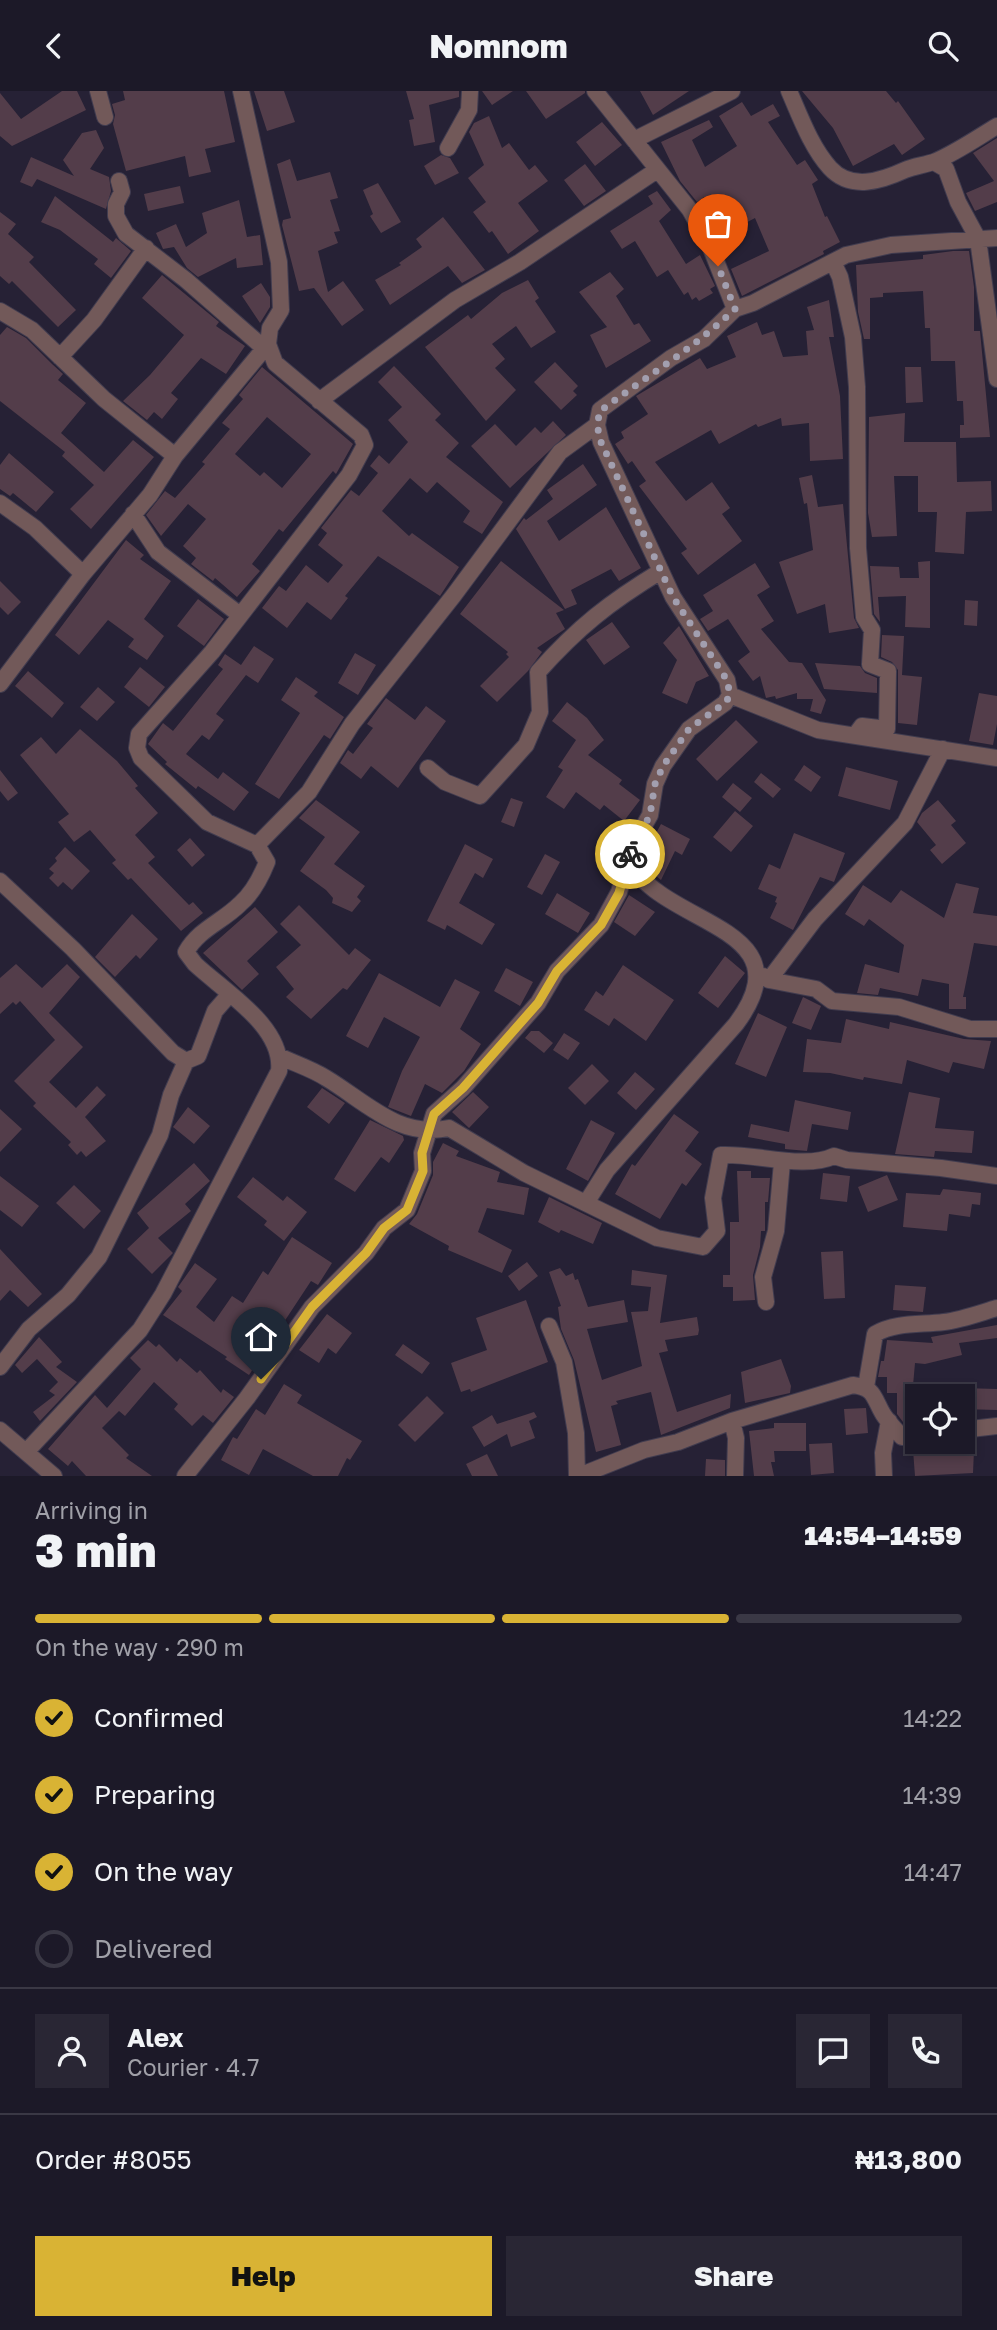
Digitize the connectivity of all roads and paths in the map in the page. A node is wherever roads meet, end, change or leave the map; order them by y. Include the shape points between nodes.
1 (98, 91) edge
2 (241, 91) edge
3 (470, 91) edge
4 (595, 91) edge
5 (732, 91) edge
6 (789, 91) edge
7 (105, 117) dead end
8 (997, 126) edge
9 (634, 140) junction
10 (448, 148) dead end
11 (934, 162) junction
12 (657, 170) junction
13 (119, 181) dead end
14 (997, 238) edge
15 (978, 239) junction
16 (146, 248) junction
17 (833, 262) junction
18 (735, 309) junction
19 (0, 311) edge
20 (266, 346) junction
21 (60, 357) junction
22 (997, 379) edge
23 (319, 401) junction
24 (597, 425) junction
25 (175, 456) junction
26 (0, 503) edge
27 (133, 514) junction
28 (662, 571) junction
29 (83, 574) junction
30 (240, 615) junction
31 (0, 684) edge
32 (730, 695) junction
33 (856, 734) junction
34 (943, 749) junction
35 (997, 758) edge
36 (428, 768) dead end
37 (257, 845) junction
38 (626, 864) junction
39 (0, 881) edge
40 (762, 975) junction
41 (229, 995) junction
42 (997, 1029) edge
43 (281, 1058) junction
44 (187, 1061) junction
45 (428, 1133) junction
46 (782, 1162) junction
47 (997, 1176) edge
48 (586, 1203) junction
49 (766, 1302) dead end
50 (997, 1308) edge
51 (549, 1326) dead end
52 (0, 1367) edge
53 (866, 1387) junction
54 (732, 1421) junction
55 (889, 1421) junction
56 (997, 1426) edge
57 (975, 1429) edge
58 (0, 1430) edge
59 (905, 1437) edge
60 (26, 1452) junction
61 (54, 1476) edge
62 (185, 1476) edge
63 (579, 1476) edge
64 (736, 1476) edge
65 (884, 1476) edge

1 - 7 street
2 - 20 street via 279,262 281,310
3 - 10 street via 469,110
4 - 9 street
5 - 9 street
6 - 11 street via 830,169 849,180 868,183 892,178
8 - 11 street
9 - 12 street
11 - 15 street via 946,169
12 - 18 street via 690,210
12 - 23 street via 456,300
13 - 16 street via 122,191 116,216 126,234
14 - 15 street
15 - 17 street via 891,245
15 - 22 street
16 - 20 street
16 - 21 street via 94,320
17 - 18 street
17 - 33 street via 853,337 858,548 864,617 872,631 870,664 888,671 887,729 862,726
18 - 24 street via 704,339 600,411
19 - 21 street via 32,330
20 - 23 street via 275,363
20 - 25 street
21 - 25 street
23 - 30 street via 361,435 363,453
24 - 28 street
24 - 37 street via 560,452 352,724 309,792
25 - 27 street
26 - 29 street via 35,528
27 - 29 street
27 - 30 street via 158,552
28 - 32 street via 673,597 727,680
28 - 36 street via 608,603 538,672 540,712 526,745 480,796 444,782
29 - 31 street
30 - 37 street via 139,734 137,748 207,822
32 - 33 street via 818,730
32 - 38 street via 689,729 663,766 650,815
33 - 34 street
34 - 35 street
34 - 40 street via 905,823
37 - 41 street via 267,862 260,880 241,904 194,938 186,952
38 - 40 street via 659,893 743,944
38 - 45 street via 619,893 601,925 557,971 538,1003 463,1088 434,1114
39 - 44 street via 173,1053
40 - 42 street via 816,989 832,1001 899,1007 970,1029
40 - 48 street via 753,1002 607,1170
41 - 43 street via 270,1032
41 - 44 street via 215,1011 198,1056
43 - 45 street via 325,1077 396,1123
43 - 60 street via 266,1099 140,1330
44 - 52 street via 160,1135 99,1257 68,1295 29,1329
45 - 48 street via 449,1128
45 - 62 street via 423,1171 407,1210 384,1228 366,1253 312,1307
46 - 47 street via 824,1161 834,1156
46 - 48 street via 745,1153 721,1155 713,1198 717,1231 703,1247 657,1238
46 - 49 street via 776,1231 763,1277
50 - 53 street via 944,1322 891,1325 875,1334
51 - 63 street via 564,1362
53 - 54 street via 853,1385
53 - 55 street via 875,1394
54 - 63 street
54 - 64 street
55 - 59 street
55 - 65 street
56 - 57 street
58 - 60 street
60 - 61 street

